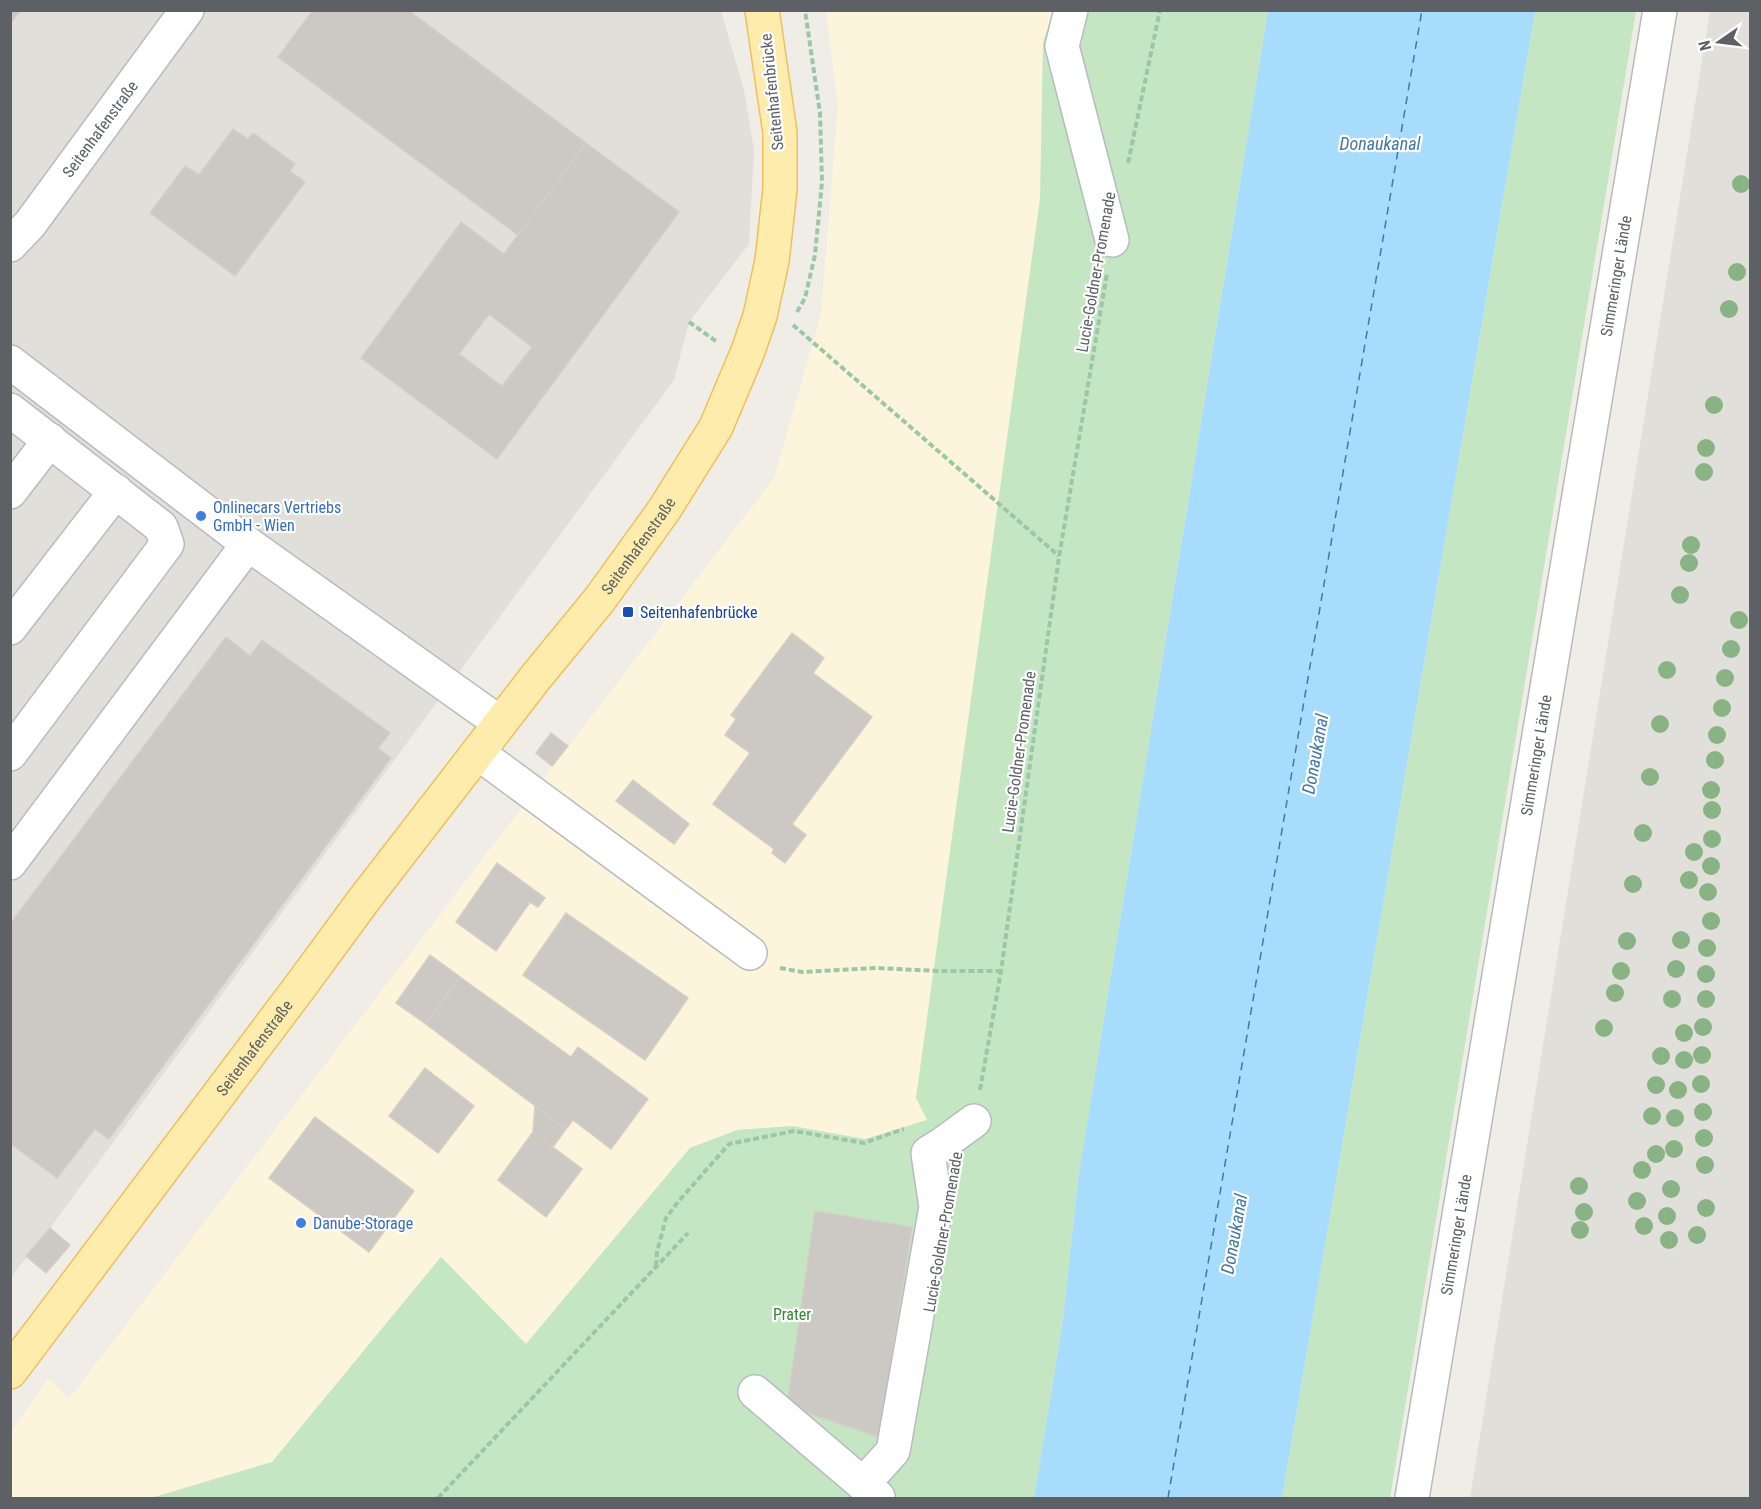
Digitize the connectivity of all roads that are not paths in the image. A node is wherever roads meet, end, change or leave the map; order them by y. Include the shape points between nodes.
1 (187, 10) edge
2 (762, 10) edge
3 (1071, 10) edge
4 (1660, 10) edge
5 (1112, 240) road end
6 (10, 245) edge
7 (748, 351) joint
8 (10, 362) edge
9 (10, 410) edge
10 (50, 440) junction
11 (116, 490) junction
12 (10, 492) edge
13 (248, 544) junction
14 (10, 628) edge
15 (500, 723) junction
16 (478, 753) junction
17 (10, 754) edge
18 (10, 862) edge
19 (750, 953) road end
20 (974, 1121) road end
21 (10, 1372) edge
22 (755, 1392) dead end
23 (871, 1491) edge
24 (1412, 1498) edge

1 - 6 street, Seitenhafenstraße
2 - 7 main road, Seitenhafenbrücke via 780,134 780,189 771,261
3 - 5 street via 1062,46
4 - 24 street, Simmeringer Lände
7 - 15 main road, Seitenhafenstraße via 716,427 664,510 600,599
8 - 13 street
9 - 10 street
10 - 11 street
10 - 12 street
11 - 14 street
11 - 17 street via 161,527 167,544
13 - 15 street
13 - 18 street
15 - 16 main road, Seitenhafenstraße
16 - 19 street
16 - 21 main road, Seitenhafenstraße
20 - 23 street via 928,1153 936,1207 892,1452
22 - 23 street

